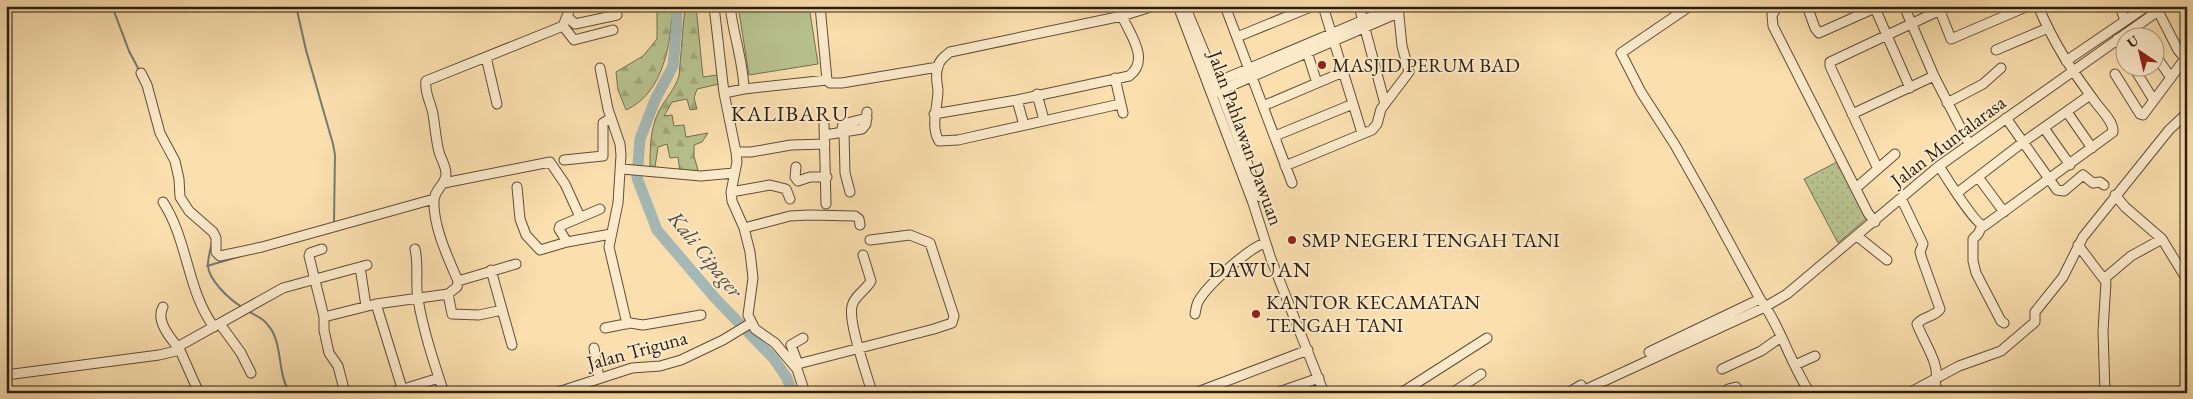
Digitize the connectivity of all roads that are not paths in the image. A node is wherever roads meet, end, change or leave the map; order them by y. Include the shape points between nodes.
1 (571, 6) edge
2 (714, 6) edge
3 (730, 6) edge
4 (820, 6) edge
5 (1154, 6) edge
6 (1178, 6) edge
7 (1185, 6) edge
8 (1313, 6) edge
9 (1323, 6) edge
10 (1359, 6) edge
11 (1690, 6) edge
12 (1778, 6) edge
13 (1807, 6) edge
14 (1904, 6) edge
15 (1948, 6) edge
16 (2028, 6) edge
17 (2038, 6) edge
18 (2120, 6) edge
19 (2147, 6) edge
20 (1227, 7) edge
21 (1875, 7) edge
22 (1394, 8) edge
23 (1938, 8) edge
24 (2157, 9) edge
25 (617, 15) dead end
26 (567, 16) junction
27 (1122, 16) junction
28 (2125, 21) junction
29 (1912, 23) junction
30 (1364, 24) junction
31 (563, 26) junction
32 (2048, 28) junction
33 (2131, 28) edge
34 (613, 30) dead end
35 (1886, 35) junction
36 (1237, 37) junction
37 (1333, 37) junction
38 (2116, 39) edge
39 (1996, 50) dead end
40 (1306, 52) junction
41 (486, 57) junction
42 (2186, 58) edge
43 (938, 67) junction
44 (2069, 67) junction
45 (600, 68) dead end
46 (2001, 68) dead end
47 (2166, 71) edge
48 (140, 72) dead end
49 (1343, 72) junction
50 (1250, 73) junction
51 (2115, 74) dead end
52 (1934, 76) junction
53 (1115, 78) junction
54 (2140, 78) edge
55 (2171, 78) junction
56 (827, 80) junction
57 (1317, 83) junction
58 (1214, 88) junction
59 (1910, 88) junction
60 (744, 89) junction
61 (724, 94) junction
62 (1037, 94) junction
63 (2090, 95) junction
64 (2154, 99) junction
65 (1017, 100) junction
66 (1948, 103) junction
67 (497, 104) dead end
68 (1120, 104) junction
69 (1353, 104) junction
70 (1385, 104) junction
71 (1263, 106) junction
72 (2067, 112) junction
73 (1124, 113) dead end
74 (2187, 113) edge
75 (934, 114) junction
76 (1852, 114) junction
77 (867, 115) dead end
78 (611, 118) junction
79 (2006, 118) junction
80 (1044, 120) junction
81 (824, 124) dead end
82 (1024, 125) junction
83 (2044, 128) junction
84 (842, 133) junction
85 (1362, 134) junction
86 (1275, 136) junction
87 (825, 140) junction
88 (1967, 141) junction
89 (2022, 143) junction
90 (2092, 148) junction
91 (736, 152) junction
92 (1894, 154) dead end
93 (564, 160) dead end
94 (2070, 165) junction
95 (1285, 166) junction
96 (1939, 166) junction
97 (796, 167) dead end
98 (626, 170) junction
99 (1878, 170) junction
100 (734, 173) junction
101 (845, 173) junction
102 (827, 175) junction
103 (1978, 178) junction
104 (2049, 180) junction
105 (444, 183) junction
106 (1292, 183) dead end
107 (2100, 183) dead end
108 (517, 187) dead end
109 (1856, 188) junction
110 (731, 192) junction
111 (850, 192) dead end
112 (1957, 193) junction
113 (2115, 195) junction
114 (1260, 197) dead end
115 (1901, 198) junction
116 (434, 199) junction
117 (790, 199) dead end
118 (163, 202) dead end
119 (826, 204) dead end
120 (600, 209) dead end
121 (2004, 212) junction
122 (580, 217) junction
123 (1873, 219) junction
124 (860, 225) dead end
125 (1983, 226) junction
126 (744, 228) junction
127 (611, 234) junction
128 (1857, 236) junction
129 (2162, 239) junction
130 (870, 240) dead end
131 (567, 242) junction
132 (1265, 243) junction
133 (2078, 245) junction
134 (322, 249) dead end
135 (416, 249) dead end
136 (862, 255) dead end
137 (1888, 260) dead end
138 (516, 264) dead end
139 (491, 270) junction
140 (2105, 278) junction
141 (313, 279) junction
142 (2187, 280) edge
143 (458, 281) junction
144 (448, 294) junction
145 (418, 299) junction
146 (1762, 303) junction
147 (376, 304) junction
148 (366, 306) junction
149 (163, 307) dead end
150 (502, 310) junction
151 (1196, 314) dead end
152 (701, 315) dead end
153 (324, 317) junction
154 (2004, 323) dead end
155 (627, 324) junction
156 (749, 324) junction
157 (217, 326) junction
158 (605, 328) dead end
159 (1781, 337) junction
160 (803, 338) dead end
161 (1487, 338) dead end
162 (512, 345) dead end
163 (594, 348) dead end
164 (859, 348) junction
165 (180, 350) junction
166 (1308, 350) junction
167 (1815, 356) dead end
168 (796, 364) junction
169 (1795, 365) junction
170 (1722, 369) dead end
171 (251, 374) dead end
172 (1481, 374) dead end
173 (6, 375) edge
174 (439, 378) junction
175 (599, 378) junction
176 (1319, 378) junction
177 (1937, 379) junction
178 (1590, 384) junction
179 (402, 388) junction
180 (1728, 388) dead end
181 (199, 393) edge
182 (345, 393) edge
183 (391, 393) edge
184 (444, 393) edge
185 (555, 393) edge
186 (805, 393) edge
187 (872, 393) edge
188 (1195, 393) edge
189 (1276, 393) edge
190 (1324, 393) edge
191 (1401, 393) edge
192 (1452, 393) edge
193 (1568, 393) edge
194 (1578, 393) edge
195 (1740, 393) edge
196 (1810, 393) edge
197 (1909, 393) edge
198 (1939, 393) edge
199 (2105, 393) edge

1 - 26 street
2 - 61 street
3 - 60 street
4 - 56 street
5 - 27 street
6 - 58 street, Jalan Pahlawan Dawuan
7 - 58 street
8 - 36 street
9 - 37 street
10 - 30 street
11 - 146 street via 1621,53
12 - 109 street via 1772,15 1772,26
13 - 21 street via 1820,33
14 - 29 street
15 - 23 street
16 - 23 street via 1951,39
17 - 32 street
18 - 28 street
19 - 28 street
20 - 36 street
21 - 35 street
22 - 30 street
22 - 70 street via 1409,72
23 - 29 street
24 - 33 street, Jalan Muntalarasa
24 - 42 street via 2178,50
25 - 26 street via 575,24
26 - 31 street
27 - 43 street via 956,50 945,56
27 - 53 street via 1134,39 1138,59 1132,74
28 - 44 street
29 - 35 street
29 - 52 street
30 - 37 street
30 - 70 street
31 - 34 street via 574,40
31 - 41 street
32 - 39 street
32 - 44 street
35 - 59 street
35 - 76 street via 1830,62
36 - 50 street
37 - 40 street
37 - 49 street
37 - 50 street
38 - 44 street, Jalan Muntalarasa
40 - 50 street
40 - 57 street
41 - 67 street
41 - 105 street via 426,81 446,172
42 - 55 street
43 - 56 street via 842,83
43 - 75 street
44 - 63 street
44 - 79 street, Jalan Muntalarasa
45 - 78 street
46 - 66 street via 1983,84
47 - 55 street
48 - 116 street via 147,85 160,133 175,161 180,196 189,211 213,232 219,255 262,247
49 - 57 street
49 - 69 street
50 - 58 street
50 - 71 street
51 - 64 street via 2140,114 2143,115
52 - 59 street
52 - 66 street
53 - 62 street
53 - 68 street
54 - 64 street
55 - 64 street
56 - 60 street
57 - 71 street
58 - 114 street
58 - 132 street, Jalan Pahlawan Dawuan
59 - 76 street
60 - 61 street
61 - 91 street
62 - 65 street
62 - 80 street
63 - 72 street
63 - 90 street via 2113,126 2113,132
65 - 75 street
65 - 82 street
66 - 88 street
68 - 73 street
68 - 80 street
69 - 85 street
69 - 86 street
70 - 85 street via 1375,127
71 - 86 street
72 - 83 street
72 - 90 street
74 - 113 street
75 - 82 street via 939,140 958,140
76 - 99 street
77 - 84 street via 843,124
78 - 93 street via 603,123 603,156
78 - 98 street
79 - 88 street, Jalan Muntalarasa
79 - 89 street
80 - 82 street
81 - 87 street
83 - 89 street
83 - 94 street
84 - 87 street
84 - 101 street
85 - 95 street
86 - 95 street
87 - 91 street
87 - 102 street
88 - 96 street, Jalan Muntalarasa
89 - 103 street
89 - 104 street
90 - 94 street
91 - 100 street
92 - 99 street
94 - 104 street
95 - 106 street
96 - 112 street
96 - 115 street, Jalan Muntalarasa
97 - 102 street via 798,181
98 - 100 street via 701,176
98 - 127 street
99 - 109 street
100 - 110 street
101 - 102 street
101 - 111 street
102 - 119 street
103 - 112 street
103 - 121 street
104 - 107 street via 2060,192 2083,174 2093,183
104 - 121 street
105 - 116 street
105 - 122 street via 550,162 565,184
108 - 131 street via 520,219 526,235 542,250
109 - 123 street
110 - 117 street via 770,185 786,189
110 - 126 street
112 - 125 street
113 - 129 street
113 - 133 street
115 - 123 street, Jalan Muntalarasa
115 - 177 street via 1923,244 1920,252 1940,309 1917,324
116 - 143 street via 444,250
118 - 157 street via 187,260 202,310
120 - 122 street
121 - 125 street
122 - 131 street via 559,228
123 - 128 street, Jalan Muntalarasa
124 - 126 street via 855,216 809,215 790,216
125 - 154 street via 1973,239 1973,262 1981,284
126 - 156 street via 753,278
127 - 131 street
127 - 155 street via 610,254
128 - 137 street
128 - 146 street, Jalan Muntalarasa via 1787,294
129 - 140 street via 2131,256
129 - 142 street
130 - 164 street via 910,235 928,241 954,316 950,324
132 - 151 street via 1256,246 1207,289 1197,304
132 - 166 street, Jalan Pahlawan Dawuan
133 - 140 street
133 - 177 street via 2063,276 2035,312 2035,322 2004,349 1959,366
134 - 141 street via 308,256
135 - 145 street
136 - 164 street via 870,281 851,309
138 - 139 street
139 - 143 street
139 - 150 street
140 - 199 street
141 - 148 street via 364,266
141 - 153 street
141 - 157 street via 283,288
143 - 144 street via 457,287
144 - 145 street
144 - 150 street via 452,314 480,315
145 - 147 street
145 - 174 street
146 - 159 street
146 - 178 street, Jalan Muntalarasa
147 - 148 street
147 - 179 street
148 - 153 street
149 - 165 street via 162,323
150 - 162 street
152 - 155 street via 643,325
153 - 182 street via 329,353 338,366
155 - 158 street
156 - 168 street
156 - 175 street, Jalan Triguna via 699,352 660,366 632,368
157 - 165 street via 183,343
157 - 171 street via 241,353
159 - 169 street
159 - 170 street via 1761,351
160 - 168 street via 791,345
161 - 191 street
163 - 175 street
164 - 168 street
164 - 187 street
165 - 173 street
165 - 181 street
166 - 176 street, Jalan Pahlawan Dawuan
166 - 188 street
167 - 169 street
168 - 186 street
169 - 196 street
172 - 192 street
174 - 179 street
174 - 184 street
175 - 185 street, Jalan Triguna
176 - 189 street
176 - 190 street, Jalan Pahlawan Dawuan
177 - 197 street
177 - 198 street via 1934,384
178 - 193 street
178 - 194 street
179 - 183 street
180 - 195 street via 1736,388

